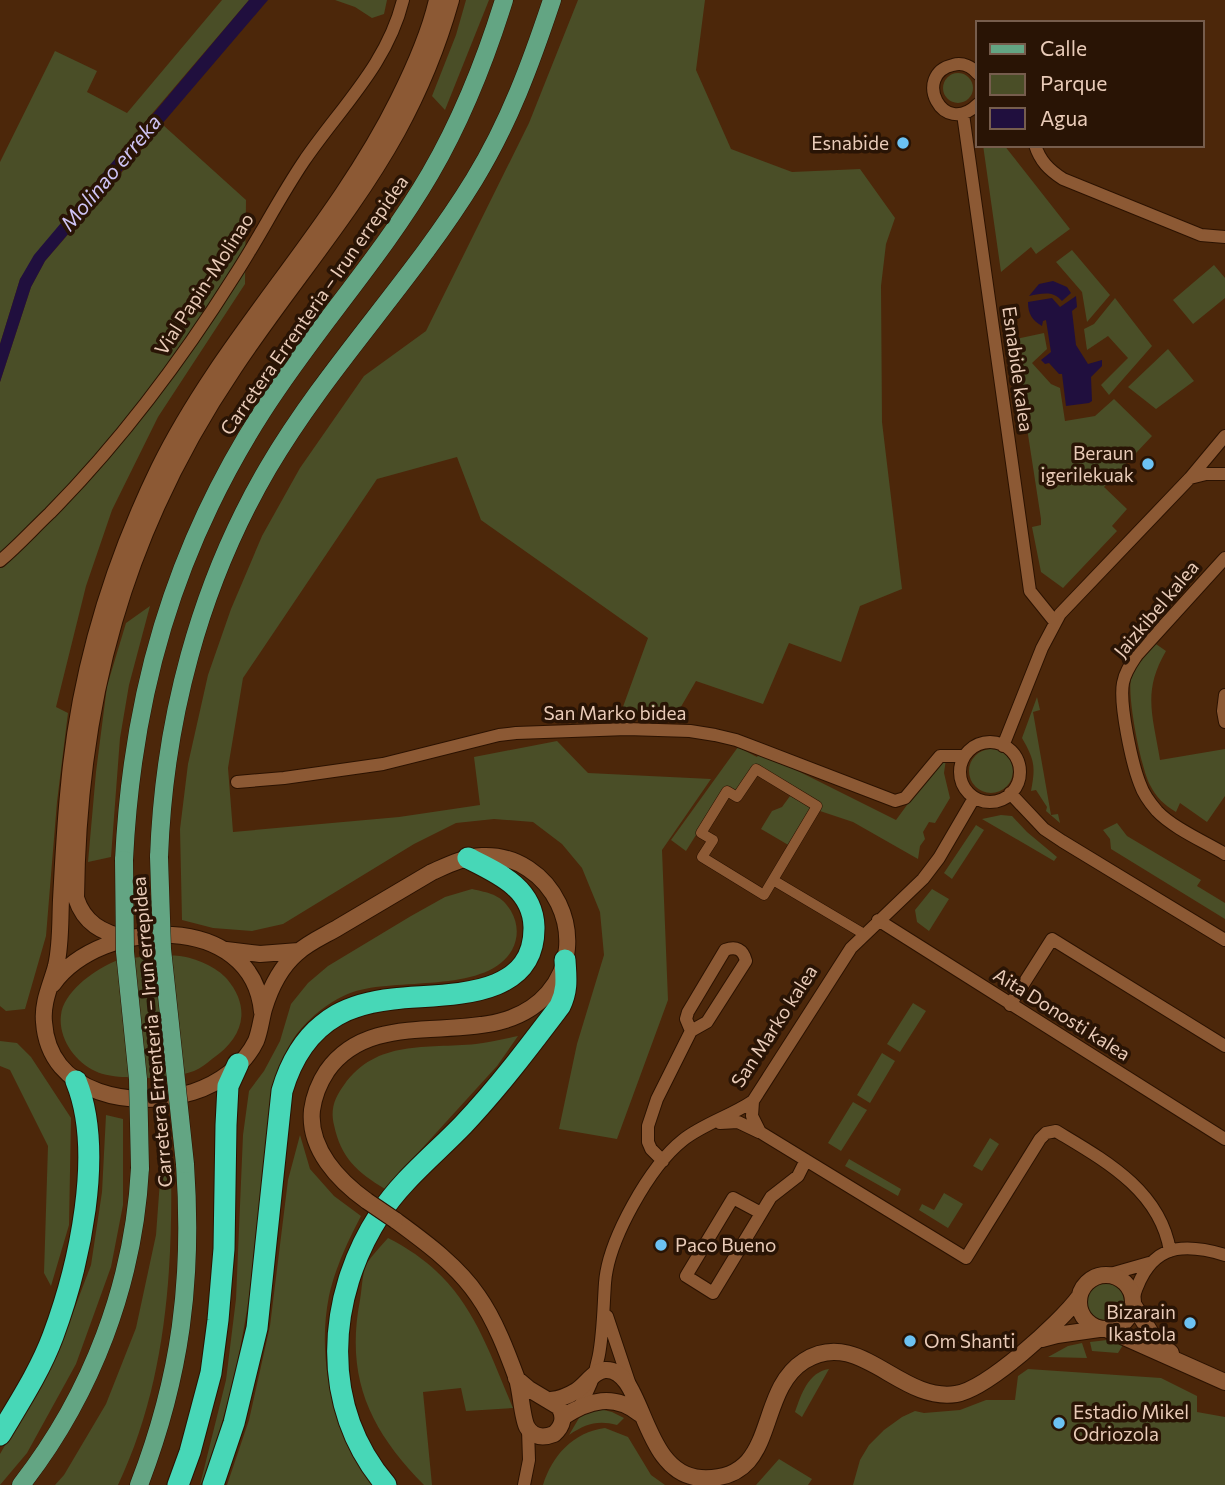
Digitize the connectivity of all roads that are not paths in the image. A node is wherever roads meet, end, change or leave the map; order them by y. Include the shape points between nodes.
1 (403, 0) edge
2 (437, 0) edge
3 (452, 0) edge
4 (504, 0) edge
5 (552, 0) edge
6 (976, 72) edge
7 (976, 106) edge
8 (963, 114) junction
9 (1036, 147) edge
10 (1225, 237) edge
11 (1222, 439) edge
12 (1225, 473) edge
13 (1190, 478) junction
14 (1225, 558) edge
15 (0, 561) edge
16 (1055, 622) junction
17 (1225, 695) edge
18 (1225, 722) edge
19 (1003, 746) junction
20 (964, 756) junction
21 (237, 782) dead end
22 (1010, 793) junction
23 (974, 798) junction
24 (1225, 855) edge
25 (468, 858) junction
26 (69, 879) junction
27 (773, 880) junction
28 (69, 897) junction
29 (878, 920) junction
30 (864, 934) junction
31 (127, 938) junction
32 (1225, 940) edge
33 (224, 950) junction
34 (299, 951) junction
35 (565, 960) junction
36 (46, 999) junction
37 (1010, 1004) junction
38 (262, 1014) junction
39 (691, 1031) junction
40 (1225, 1045) edge
41 (239, 1064) junction
42 (76, 1081) junction
43 (753, 1101) junction
44 (710, 1125) junction
45 (760, 1132) junction
46 (1225, 1139) edge
47 (806, 1160) junction
48 (663, 1161) junction
49 (761, 1213) junction
50 (1170, 1251) junction
51 (1225, 1255) edge
52 (1150, 1263) junction
53 (1107, 1275) junction
54 (1079, 1297) junction
55 (1133, 1301) junction
56 (604, 1309) junction
57 (1104, 1329) junction
58 (1039, 1340) junction
59 (1187, 1364) junction
60 (594, 1375) junction
61 (516, 1378) junction
62 (1225, 1382) edge
63 (632, 1390) junction
64 (549, 1400) junction
65 (579, 1407) junction
66 (640, 1414) junction
67 (563, 1417) junction
68 (526, 1421) junction
69 (0, 1435) edge
70 (548, 1436) junction
71 (526, 1479) edge
72 (21, 1485) edge
73 (139, 1485) edge
74 (178, 1485) edge
75 (214, 1485) edge
76 (386, 1485) edge

1 - 15 street, Vial Papin-Molinao via 378,61 304,162 170,372 91,471
2 - 26 street via 422,50 386,126 198,399 139,513 118,564 83,686 69,783
3 - 26 street via 422,82 397,132 369,179 221,388 151,517 109,634
4 - 72 main road, Carretera Errenteria – Irun errepidea, bridge via 461,117 430,174 261,412 198,530 168,607 142,702 124,860 125,952 141,1114 140,1168 129,1251 100,1350 65,1422
5 - 73 main road, Carretera Errenteria – Irun errepidea, bridge via 493,147 451,215 289,433 229,544 201,617 177,705 162,795 159,857 164,974 185,1164 188,1250 184,1316 164,1410
6 - 8 street via 967,65 951,65 934,81 940,107
7 - 8 street
8 - 16 street, Esnabide kalea via 1029,586
9 - 10 street via 1041,161 1063,179 1200,234
11 - 12 street via 1218,460
11 - 13 street
12 - 13 street
13 - 16 street
14 - 24 street, Jaizkibel kalea via 1137,655 1128,668 1122,699 1140,786 1163,817
16 - 19 street
17 - 18 street
19 - 20 street via 986,743
19 - 22 street via 1018,764 1018,780
20 - 21 street, San Marko bidea via 940,756 905,798 895,801 736,740 690,731 628,729 499,735 383,764
20 - 23 street via 962,783
22 - 23 street via 997,801
22 - 32 street via 1044,829
23 - 29 street, San Marko kalea via 939,858
25 - 34 street via 432,872
25 - 35 street via 508,859 544,880 565,919
25 - 75 highway via 506,877 521,891 533,920 530,951 518,970 482,990 376,1001 348,1010 301,1047 282,1091 257,1328
26 - 28 street
27 - 27 street via 817,806 756,769 737,797 727,790 701,833 713,840 702,857 764,895
27 - 30 street
28 - 31 street via 91,923
28 - 36 street
29 - 30 street, San Marko kalea
29 - 37 street, Aita Donosti kalea
30 - 43 street, San Marko kalea
31 - 33 street via 182,936
31 - 36 street via 80,958 59,976
33 - 34 street via 260,954
33 - 38 street via 256,984
34 - 38 street via 276,980
35 - 61 street, bridge via 551,991 523,1014 489,1024 384,1034 349,1049 321,1080 312,1114 327,1162 350,1189 444,1258 479,1297
35 - 76 highway via 567,984 560,1006 511,1069 381,1212 347,1279 337,1329 339,1381 354,1432
36 - 42 street via 43,1019 50,1051
37 - 40 street via 1052,939
37 - 46 street, Aita Donosti kalea
38 - 41 street via 255,1042
39 - 39 street via 707,1022 746,961 740,949 725,950 688,1012
39 - 48 street via 649,1126 648,1142
41 - 42 street via 195,1091 150,1100 108,1095
41 - 74 highway via 228,1086 224,1249 211,1373
42 - 69 highway via 89,1144 76,1258 53,1337
43 - 44 street, San Marko kalea
43 - 45 street via 752,1116
44 - 45 street via 738,1122
44 - 48 street, San Marko kalea via 684,1140
45 - 47 street
47 - 49 street via 798,1176 771,1197
47 - 50 street via 966,1258 1046,1133 1056,1131 1112,1165 1149,1199
48 - 56 street, San Marko kalea via 611,1250
49 - 49 street via 713,1293 686,1276 733,1198
50 - 51 street via 1186,1248
50 - 52 street
52 - 53 street
52 - 55 street
53 - 54 street via 1088,1281
53 - 55 street via 1127,1285
54 - 57 street via 1081,1315
54 - 58 street
55 - 57 street via 1128,1319
55 - 59 street via 1154,1338
56 - 60 street, San Marko kalea
56 - 63 street, San Marko kalea
57 - 58 street
57 - 59 street
58 - 66 street via 973,1388 956,1394 918,1389 857,1355 841,1351 813,1356 785,1378 751,1459 738,1471 719,1478 680,1472 666,1460
59 - 62 street
60 - 63 street via 615,1371
60 - 64 street via 575,1392
60 - 65 street, San Marko kalea
61 - 64 street
61 - 68 street
63 - 66 street
64 - 67 street
64 - 68 street via 530,1404
65 - 66 street via 611,1400
65 - 67 street
67 - 70 street via 559,1429
68 - 70 street via 539,1437
68 - 71 street
70 - 71 street

